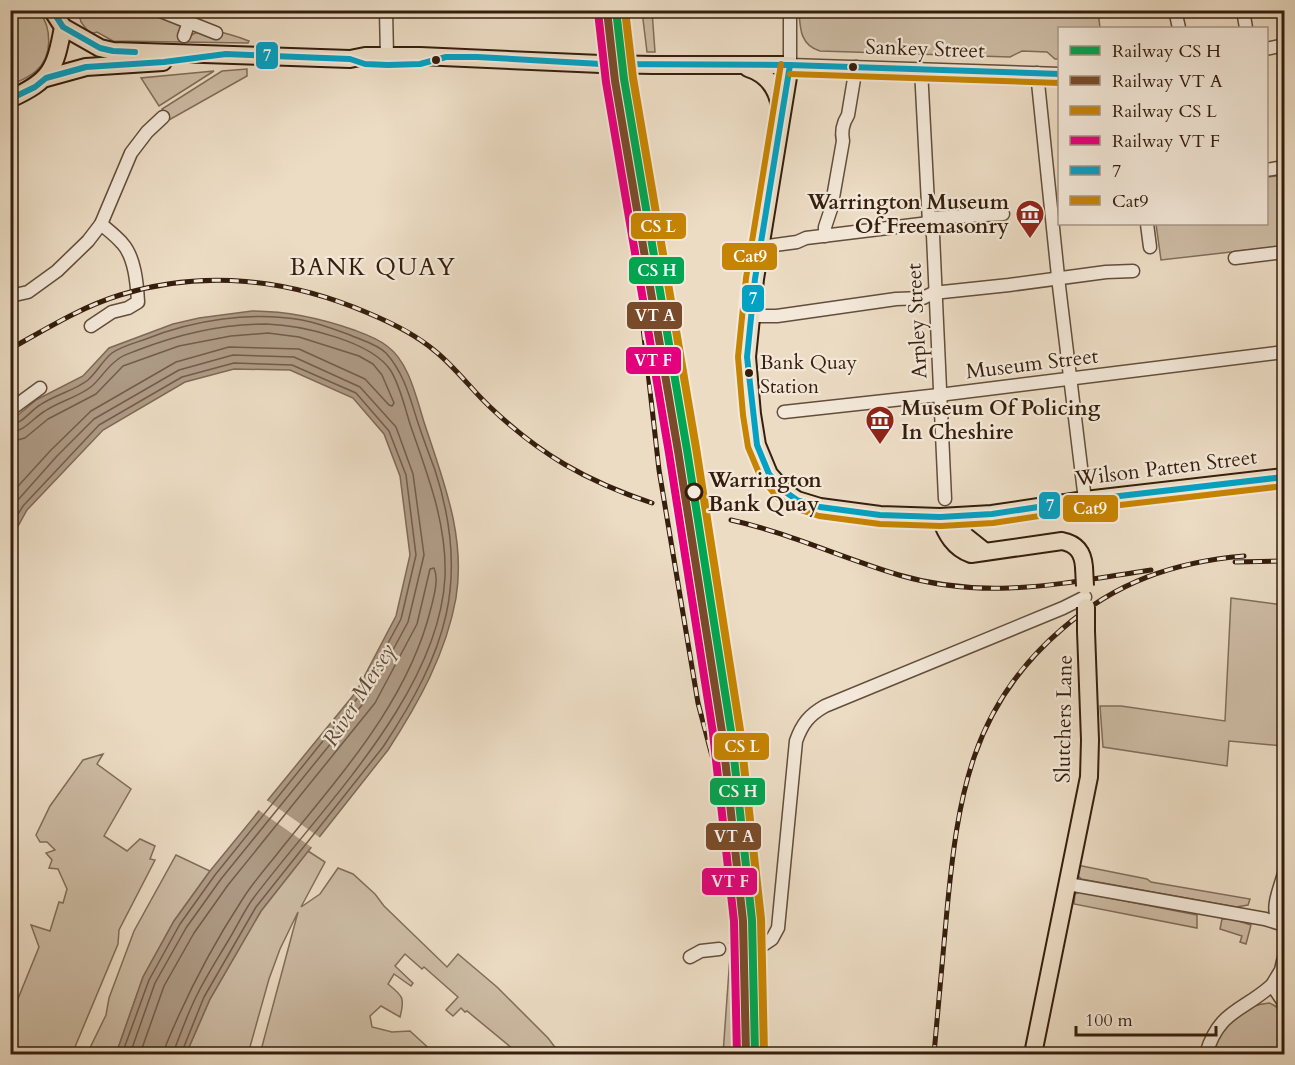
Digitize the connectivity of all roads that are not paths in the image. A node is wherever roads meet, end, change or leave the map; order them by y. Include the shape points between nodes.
1 (158, 10) edge
2 (386, 10) edge
3 (790, 10) edge
4 (1174, 10) edge
5 (1243, 10) edge
6 (60, 17) edge
7 (189, 22) junction
8 (1179, 27) edge
9 (1246, 27) edge
10 (216, 33) dead end
11 (184, 36) dead end
12 (1284, 45) edge
13 (1268, 49) edge
14 (226, 54) junction
15 (387, 57) junction
16 (446, 57) junction
17 (350, 59) junction
18 (734, 65) junction
19 (790, 65) junction
20 (856, 67) junction
21 (921, 69) junction
22 (1037, 73) junction
23 (1058, 74) edge
24 (46, 78) junction
25 (10, 99) edge
26 (781, 114) junction
27 (163, 117) dead end
28 (1284, 167) edge
29 (1268, 170) edge
30 (1003, 214) dead end
31 (929, 220) junction
32 (101, 224) junction
33 (1147, 225) edge
34 (825, 236) junction
35 (760, 247) junction
36 (1150, 247) dead end
37 (1284, 252) edge
38 (1235, 258) dead end
39 (1133, 271) dead end
40 (1058, 279) junction
41 (936, 293) junction
42 (10, 296) edge
43 (750, 316) junction
44 (91, 326) dead end
45 (1284, 352) edge
46 (1071, 378) junction
47 (40, 388) dead end
48 (939, 395) junction
49 (10, 410) edge
50 (784, 412) dead end
51 (1284, 477) edge
52 (945, 499) dead end
53 (1086, 500) junction
54 (958, 516) junction
55 (940, 517) junction
56 (984, 551) junction
57 (1085, 597) junction
58 (1284, 873) edge
59 (1068, 884) junction
60 (1276, 903) junction
61 (1242, 915) junction
62 (1282, 924) edge
63 (762, 943) tunnel mouth
64 (719, 949) dead end
65 (690, 957) dead end
66 (1284, 957) edge
67 (1272, 985) junction
68 (1284, 1003) edge
69 (1033, 1054) edge
70 (1206, 1054) edge

1 - 7 street
2 - 15 street
3 - 19 street
4 - 8 street
5 - 9 street
6 - 14 highway via 100,48 113,51
6 - 24 highway via 55,60
7 - 10 street
7 - 11 street
12 - 13 street
14 - 17 highway
14 - 24 highway via 86,67
15 - 16 highway
15 - 17 highway
16 - 17 highway via 387,65
16 - 18 highway, bridge
18 - 19 highway
18 - 26 highway via 765,75 775,88
19 - 20 street, Sankey Street
19 - 26 highway
20 - 21 street, Sankey Street
20 - 34 street
21 - 22 street, Sankey Street
21 - 31 street, Arpley Street
22 - 23 street, Sankey Street
22 - 40 street
24 - 25 highway
26 - 35 highway
27 - 32 street via 131,153
28 - 29 street
30 - 31 street
31 - 34 street
31 - 41 street, Arpley Street
32 - 42 street via 57,271 28,292
32 - 44 street via 124,244 130,256 138,302
33 - 36 street
34 - 35 street
35 - 43 highway
37 - 38 street
39 - 40 street
40 - 41 street
40 - 46 street
41 - 43 street via 923,298
41 - 48 street, Arpley Street
43 - 55 highway, Wilson Patten Street via 748,375 752,420 757,445 773,480 791,496 820,507
45 - 46 street, Museum Street
46 - 48 street, Museum Street
46 - 53 street
47 - 49 street
48 - 50 street, Museum Street
48 - 52 street, Arpley Street
51 - 53 highway, Wilson Patten Street
53 - 54 highway, Wilson Patten Street
54 - 55 highway, Wilson Patten Street
54 - 56 highway via 964,535
55 - 56 highway, Slutchers Lane via 962,551
56 - 57 highway, Slutchers Lane, bridge via 1062,541 1076,547 1083,559
57 - 59 highway, Slutchers Lane, bridge via 1090,767
57 - 63 street via 825,706 802,723 796,741 778,928 772,939
58 - 60 street
59 - 61 street
59 - 69 highway, Slutchers Lane
60 - 61 street via 1264,911
60 - 62 street via 1275,917
61 - 62 street
64 - 65 street
66 - 67 street
67 - 68 street
67 - 70 street via 1225,1019 1210,1040

